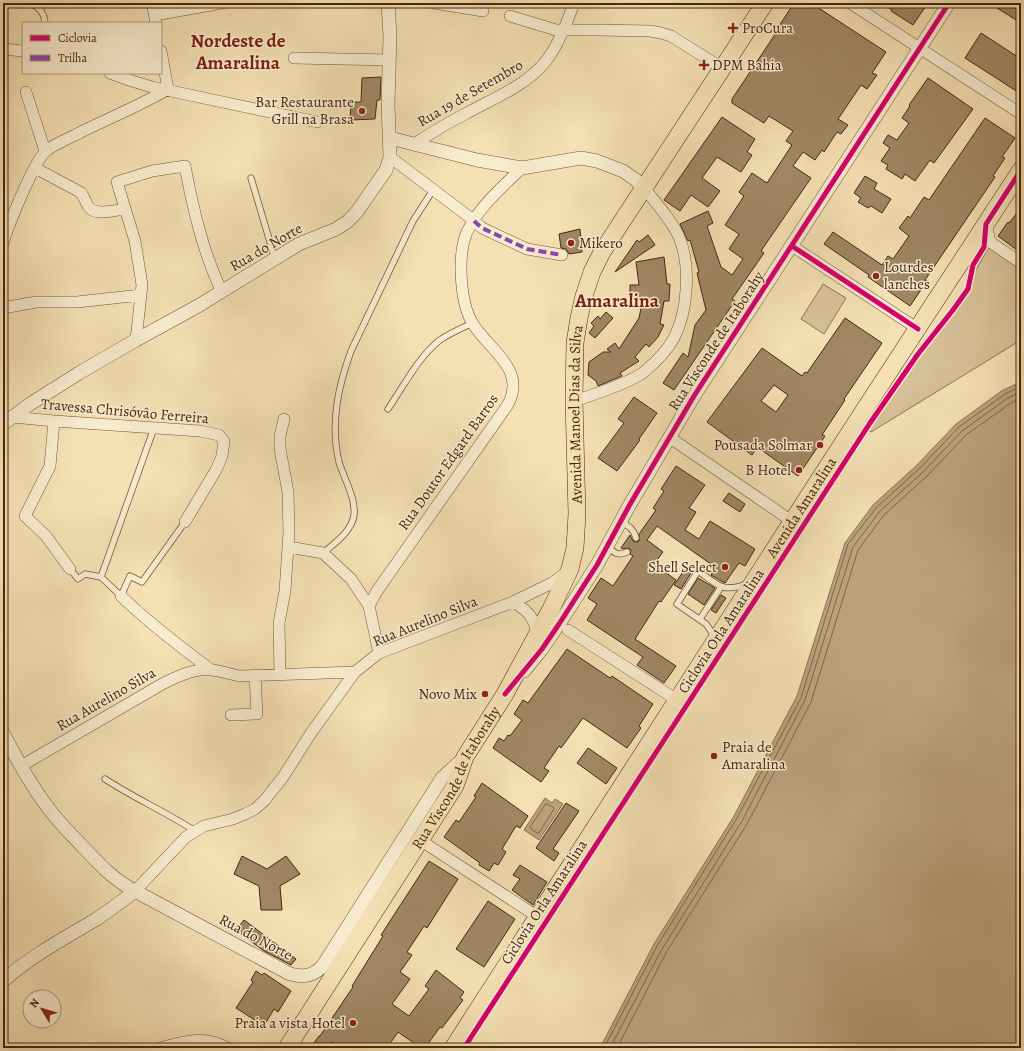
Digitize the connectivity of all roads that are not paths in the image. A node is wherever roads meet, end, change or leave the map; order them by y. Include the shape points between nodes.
1 (30, 3) edge
2 (152, 3) edge
3 (222, 3) edge
4 (388, 3) edge
5 (434, 3) edge
6 (574, 3) edge
7 (765, 3) edge
8 (850, 3) edge
9 (949, 3) edge
10 (484, 7) edge
11 (510, 16) dead end
12 (156, 19) edge
13 (45, 22) edge
14 (564, 31) junction
15 (920, 48) junction
16 (3, 49) edge
17 (22, 51) edge
18 (162, 56) edge
19 (294, 58) dead end
20 (390, 60) junction
21 (722, 68) junction
22 (112, 74) edge
23 (168, 89) junction
24 (26, 92) dead end
25 (1021, 114) edge
26 (317, 122) dead end
27 (390, 138) junction
28 (414, 144) junction
29 (46, 151) junction
30 (390, 157) junction
31 (35, 168) junction
32 (522, 168) junction
33 (1021, 170) edge
34 (251, 178) dead end
35 (644, 188) junction
36 (433, 190) junction
37 (125, 209) junction
38 (474, 221) junction
39 (986, 224) junction
40 (3, 244) edge
41 (792, 246) junction
42 (562, 255) dead end
43 (275, 259) junction
44 (1021, 263) edge
45 (222, 292) junction
46 (141, 295) junction
47 (3, 308) edge
48 (473, 323) junction
49 (918, 329) junction
50 (136, 340) junction
51 (574, 401) junction
52 (388, 409) dead end
53 (284, 419) dead end
54 (8, 420) edge
55 (54, 421) junction
56 (154, 428) junction
57 (669, 437) junction
58 (620, 521) junction
59 (185, 522) joint
60 (793, 522) junction
61 (636, 538) dead end
62 (289, 547) junction
63 (606, 547) junction
64 (627, 552) dead end
65 (323, 553) junction
66 (570, 569) junction
67 (70, 570) joint
68 (101, 578) junction
69 (754, 581) junction
70 (721, 587) junction
71 (121, 596) junction
72 (513, 602) junction
73 (369, 606) junction
74 (700, 619) junction
75 (568, 630) dead end
76 (538, 635) junction
77 (717, 639) junction
78 (379, 653) junction
79 (210, 669) junction
80 (355, 672) junction
81 (280, 674) junction
82 (255, 676) junction
83 (505, 694) junction
84 (676, 700) junction
85 (231, 715) dead end
86 (3, 733) edge
87 (465, 757) junction
88 (21, 766) junction
89 (105, 779) dead end
90 (195, 831) junction
91 (420, 840) junction
92 (135, 891) junction
93 (538, 917) junction
94 (3, 981) edge
95 (160, 1048) edge
96 (228, 1048) edge
97 (287, 1048) edge
98 (452, 1048) edge

1 - 13 lane via 41,10
2 - 12 street
3 - 12 street
4 - 20 street, Rua do Norte
5 - 10 street
6 - 14 street, Rua 19 de Setembro
7 - 21 main road, Avenida Manoel Dias da Silva
8 - 15 street
9 - 15 street, Rua Visconde de Itaborahy
11 - 14 street
14 - 21 street via 660,33 670,36
14 - 28 street, Rua 19 de Setembro via 546,61 522,82
15 - 25 street
15 - 41 street, Rua Visconde de Itaborahy
16 - 17 street
18 - 23 street
19 - 20 street
20 - 27 street, Rua do Norte
21 - 35 main road, Avenida Manoel Dias da Silva
22 - 23 street via 132,82
23 - 26 street
23 - 29 street
24 - 29 street
27 - 28 street
27 - 30 street, Rua do Norte
28 - 32 street
29 - 31 street
30 - 36 street
30 - 43 street, Rua do Norte via 379,182 347,222 299,244
31 - 37 street via 80,192 91,211
31 - 40 street
32 - 35 street via 581,158 623,171
32 - 38 street, Rua Doutor Edgard Barros via 490,200
33 - 39 main road, Avenida Amaralina
34 - 43 lane
35 - 51 main road, Avenida Manoel Dias da Silva via 602,252 584,296 575,343
35 - 51 street via 670,222 679,237 685,256 686,289 680,320 666,350 643,373
36 - 38 street
36 - 65 lane via 413,221 351,351 344,372 338,393 335,439 352,498 354,516 345,533
37 - 45 street via 117,182 152,171 185,166 210,265
37 - 46 street via 135,241 142,285
38 - 42 street via 482,228 527,249
38 - 48 street, Rua Doutor Edgard Barros via 464,240 461,264 466,306
39 - 44 street via 990,242
39 - 49 main road, Avenida Amaralina
41 - 49 street
41 - 57 street, Rua Visconde de Itaborahy
43 - 45 street, Rua do Norte
45 - 50 street, Rua do Norte
46 - 47 street via 77,302 36,302
46 - 50 street
48 - 52 lane via 433,346
48 - 73 street, Rua Doutor Edgard Barros via 511,372 514,391 376,591
49 - 60 main road, Avenida Amaralina
50 - 54 street, Rua do Norte via 79,373
51 - 66 main road, Avenida Manoel Dias da Silva via 577,514 575,548
53 - 62 street via 280,449 288,492
54 - 55 street, Travessa Chrisóvâo Ferreira
55 - 56 street, Travessa Chrisóvâo Ferreira
55 - 67 street via 50,466 26,516 46,536
56 - 59 street, Travessa Chrisóvâo Ferreira via 214,433 224,441 222,456 216,470
56 - 68 lane
57 - 58 street, Rua Visconde de Itaborahy
57 - 60 street
58 - 61 lane via 635,532
58 - 63 street, Rua Visconde de Itaborahy
59 - 71 lane, Travessa Chrisóvâo Ferreira via 142,582 130,576
60 - 69 main road, Avenida Amaralina
62 - 65 street
62 - 81 street via 279,623
63 - 64 lane via 619,555
63 - 83 street, Rua Visconde de Itaborahy via 542,649
65 - 73 street via 351,579
66 - 72 street, Rua Aurelino Silva via 552,583
66 - 76 main road, Avenida Manoel Dias da Silva
67 - 68 lane via 78,579 84,574
68 - 71 lane
69 - 70 lane via 729,588
69 - 77 main road, Avenida Amaralina
70 - 74 lane
70 - 74 lane via 698,571 677,604
71 - 79 street, Rua Aurelino Silva via 168,638
72 - 76 street via 529,613
72 - 78 street, Rua Aurelino Silva
73 - 78 street
74 - 77 lane
75 - 84 street
76 - 83 main road, Avenida Manoel Dias da Silva
77 - 84 main road, Avenida Amaralina
78 - 80 street, Rua Aurelino Silva
79 - 82 street, Rua Aurelino Silva via 232,675
79 - 88 street, Rua Aurelino Silva via 189,672 164,683
80 - 81 street, Rua Aurelino Silva
80 - 90 street via 311,733 283,778 264,801 245,814
81 - 82 street, Rua Aurelino Silva
82 - 85 street via 257,714
83 - 87 main road, Rua Visconde de Itaborahy
84 - 93 main road, Avenida Amaralina
86 - 88 street, Rua do Norte
87 - 91 main road, Rua Visconde de Itaborahy via 455,786
87 - 92 street, Rua do Norte via 442,778 322,967 315,973 307,976 290,974
88 - 92 street, Rua do Norte via 64,827 105,871
89 - 90 lane
90 - 92 street via 186,837
91 - 93 street
91 - 97 main road, Rua Visconde de Itaborahy
92 - 94 street via 96,919 36,955
93 - 98 main road, Avenida Amaralina
95 - 96 street via 199,1039

